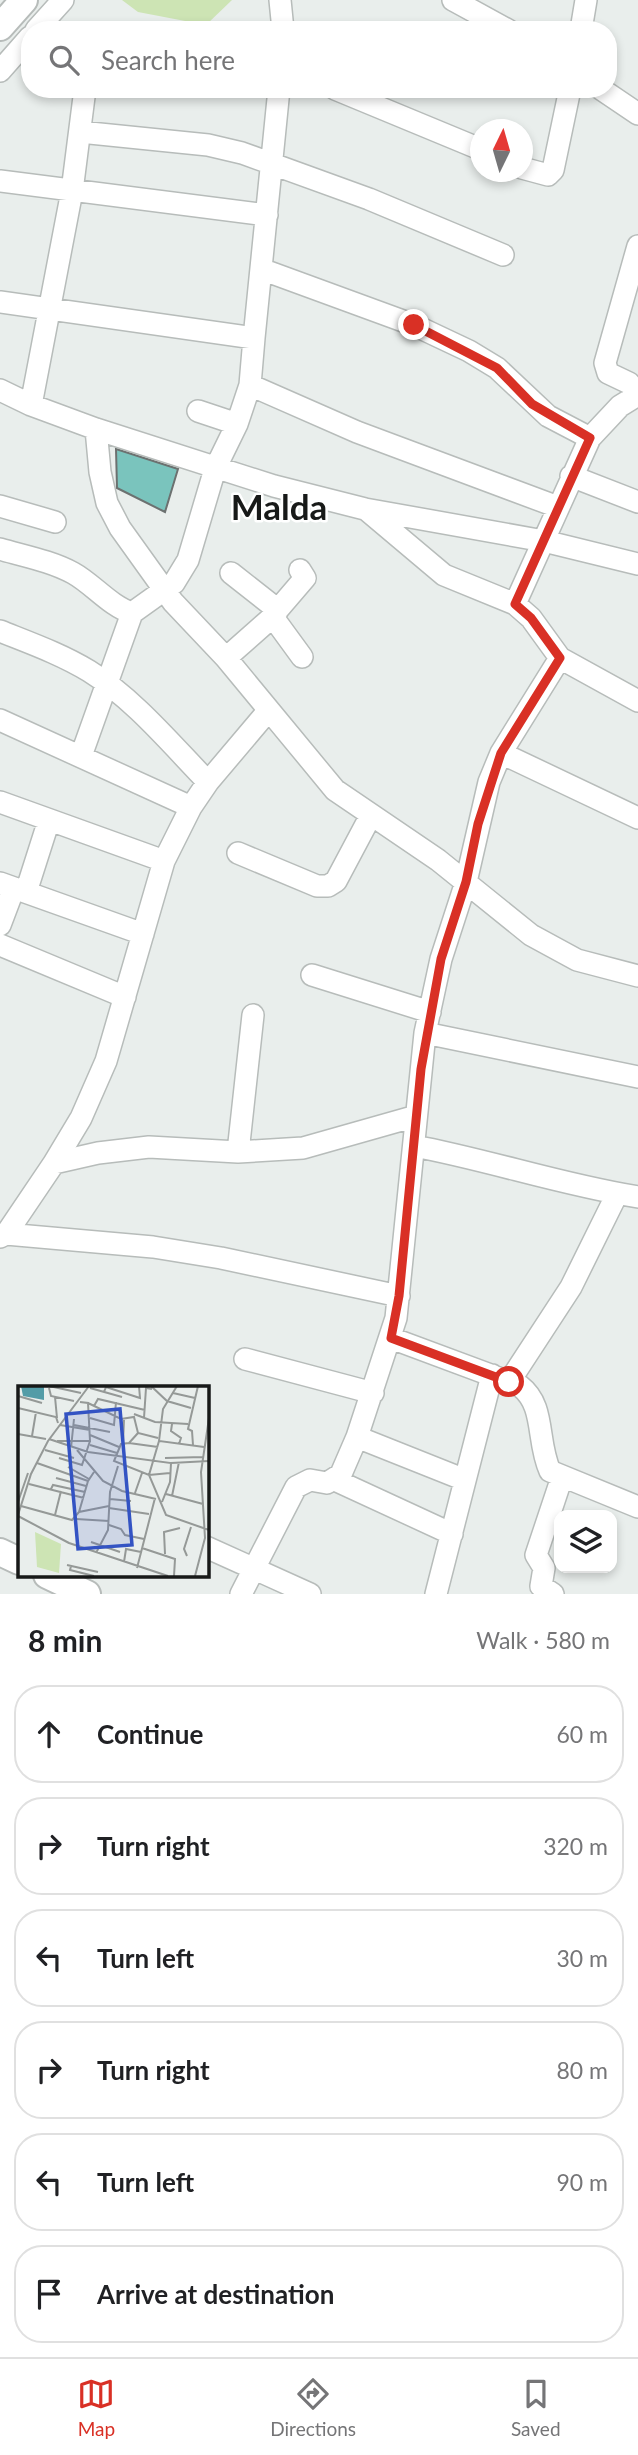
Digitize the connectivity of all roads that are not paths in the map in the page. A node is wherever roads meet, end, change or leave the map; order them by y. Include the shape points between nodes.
1 (24, 0) edge
2 (63, 0) edge
3 (279, 0) edge
4 (453, 0) edge
5 (586, 0) edge
6 (44, 21) edge
7 (282, 21) edge
8 (492, 21) edge
9 (582, 21) edge
10 (0, 27) edge
11 (21, 52) edge
12 (0, 71) edge
13 (84, 98) edge
14 (273, 98) edge
15 (357, 98) edge
16 (568, 98) edge
17 (614, 98) edge
18 (638, 114) edge
19 (80, 132) junction
20 (470, 144) edge
21 (272, 162) junction
22 (533, 172) edge
23 (0, 181) edge
24 (72, 191) junction
25 (267, 215) junction
26 (638, 246) edge
27 (503, 255) dead end
28 (261, 269) junction
29 (0, 302) edge
30 (51, 309) junction
31 (254, 338) junction
32 (250, 384) junction
33 (0, 390) edge
34 (638, 395) edge
35 (31, 405) junction
36 (198, 411) dead end
37 (237, 424) junction
38 (96, 429) junction
39 (590, 438) junction
40 (215, 469) junction
41 (572, 476) junction
42 (638, 502) edge
43 (0, 506) edge
44 (558, 507) junction
45 (365, 509) junction
46 (55, 522) dead end
47 (544, 541) junction
48 (0, 549) edge
49 (638, 564) edge
50 (300, 570) dead end
51 (231, 573) dead end
52 (162, 589) junction
53 (515, 604) junction
54 (132, 613) junction
55 (274, 615) junction
56 (0, 631) edge
57 (302, 657) dead end
58 (226, 658) junction
59 (560, 658) junction
60 (107, 684) junction
61 (638, 701) edge
62 (268, 710) junction
63 (0, 720) edge
64 (501, 753) junction
65 (81, 756) junction
66 (208, 782) junction
67 (0, 802) edge
68 (191, 807) junction
69 (370, 817) junction
70 (638, 818) edge
71 (49, 820) junction
72 (238, 853) dead end
73 (164, 861) junction
74 (466, 882) junction
75 (13, 888) edge
76 (0, 925) edge
77 (143, 934) junction
78 (0, 945) edge
79 (312, 975) dead end
80 (638, 976) edge
81 (125, 997) junction
82 (253, 1015) dead end
83 (428, 1022) junction
84 (638, 1077) edge
85 (416, 1116) junction
86 (414, 1146) junction
87 (238, 1152) junction
88 (54, 1163) junction
89 (628, 1196) edge
90 (3, 1236) edge
91 (399, 1296) junction
92 (391, 1338) junction
93 (245, 1359) dead end
94 (500, 1378) junction
95 (373, 1393) junction
96 (357, 1437) junction
97 (562, 1477) junction
98 (335, 1480) junction
99 (465, 1480) junction
100 (638, 1507) edge
101 (452, 1534) junction
102 (208, 1548) edge
103 (0, 1552) edge
104 (18, 1561) edge
105 (254, 1569) junction
106 (49, 1576) edge
107 (87, 1594) edge
108 (240, 1594) edge
109 (310, 1594) edge
110 (436, 1594) edge
111 (553, 1594) edge

1 - 10 main road
2 - 6 street
3 - 7 street
4 - 8 street
5 - 9 street
11 - 12 street
13 - 19 street
14 - 21 street
15 - 20 street
16 - 22 street via 553,170 548,175
17 - 18 street
19 - 21 street via 208,145
19 - 24 street
21 - 25 street
21 - 27 street
23 - 24 street
24 - 25 street
24 - 30 street
25 - 28 street
26 - 34 street via 605,363 608,373 629,383
28 - 31 street
28 - 39 street via 414,325 469,351 497,368 548,416
29 - 30 street
30 - 31 street
30 - 35 street
31 - 32 street
32 - 37 street
32 - 44 street via 357,432
33 - 35 street
34 - 39 street via 620,406
35 - 38 street
36 - 37 street
37 - 40 street
38 - 40 street
38 - 52 street via 107,503
39 - 41 street
40 - 45 street
40 - 52 street via 182,575
41 - 42 street
41 - 44 street
43 - 46 street
44 - 47 street
45 - 47 street
45 - 53 street via 444,575
47 - 49 street
47 - 53 street
48 - 54 street via 71,572
50 - 55 street via 305,578
51 - 55 street
52 - 54 street
52 - 58 street
53 - 59 street
54 - 60 street
55 - 57 street
55 - 58 street
56 - 60 street via 43,647
58 - 62 street
59 - 61 street
59 - 64 street
60 - 65 street
60 - 66 street
62 - 66 street
62 - 69 street via 335,790
63 - 65 street
64 - 70 street
64 - 74 street via 478,824
65 - 68 street
66 - 68 street
67 - 71 street
68 - 73 street
69 - 72 street via 336,881 328,886 317,886
69 - 74 street
71 - 73 street
71 - 75 street
73 - 77 street
74 - 80 street via 531,935 577,960
74 - 83 street via 441,959
75 - 76 street
75 - 77 street
77 - 81 street
78 - 81 street
79 - 83 street
81 - 88 street via 106,1061 81,1118
82 - 87 street
83 - 84 street
83 - 85 street
85 - 86 street
85 - 87 street via 303,1148
86 - 89 street
86 - 91 street
87 - 88 street via 149,1147
88 - 90 street
89 - 94 street via 571,1287
90 - 91 street via 153,1247
91 - 92 street
92 - 94 street
92 - 95 street
93 - 95 street
94 - 97 street via 532,1395 544,1458 550,1471
94 - 99 street
95 - 96 street
96 - 98 street
96 - 99 street
97 - 100 street
97 - 111 street via 536,1555 544,1568 541,1586
98 - 101 street
98 - 105 street via 310,1480 296,1487
99 - 101 street
101 - 110 street
102 - 105 street
103 - 104 main road
105 - 108 street
105 - 109 street
106 - 107 main road

